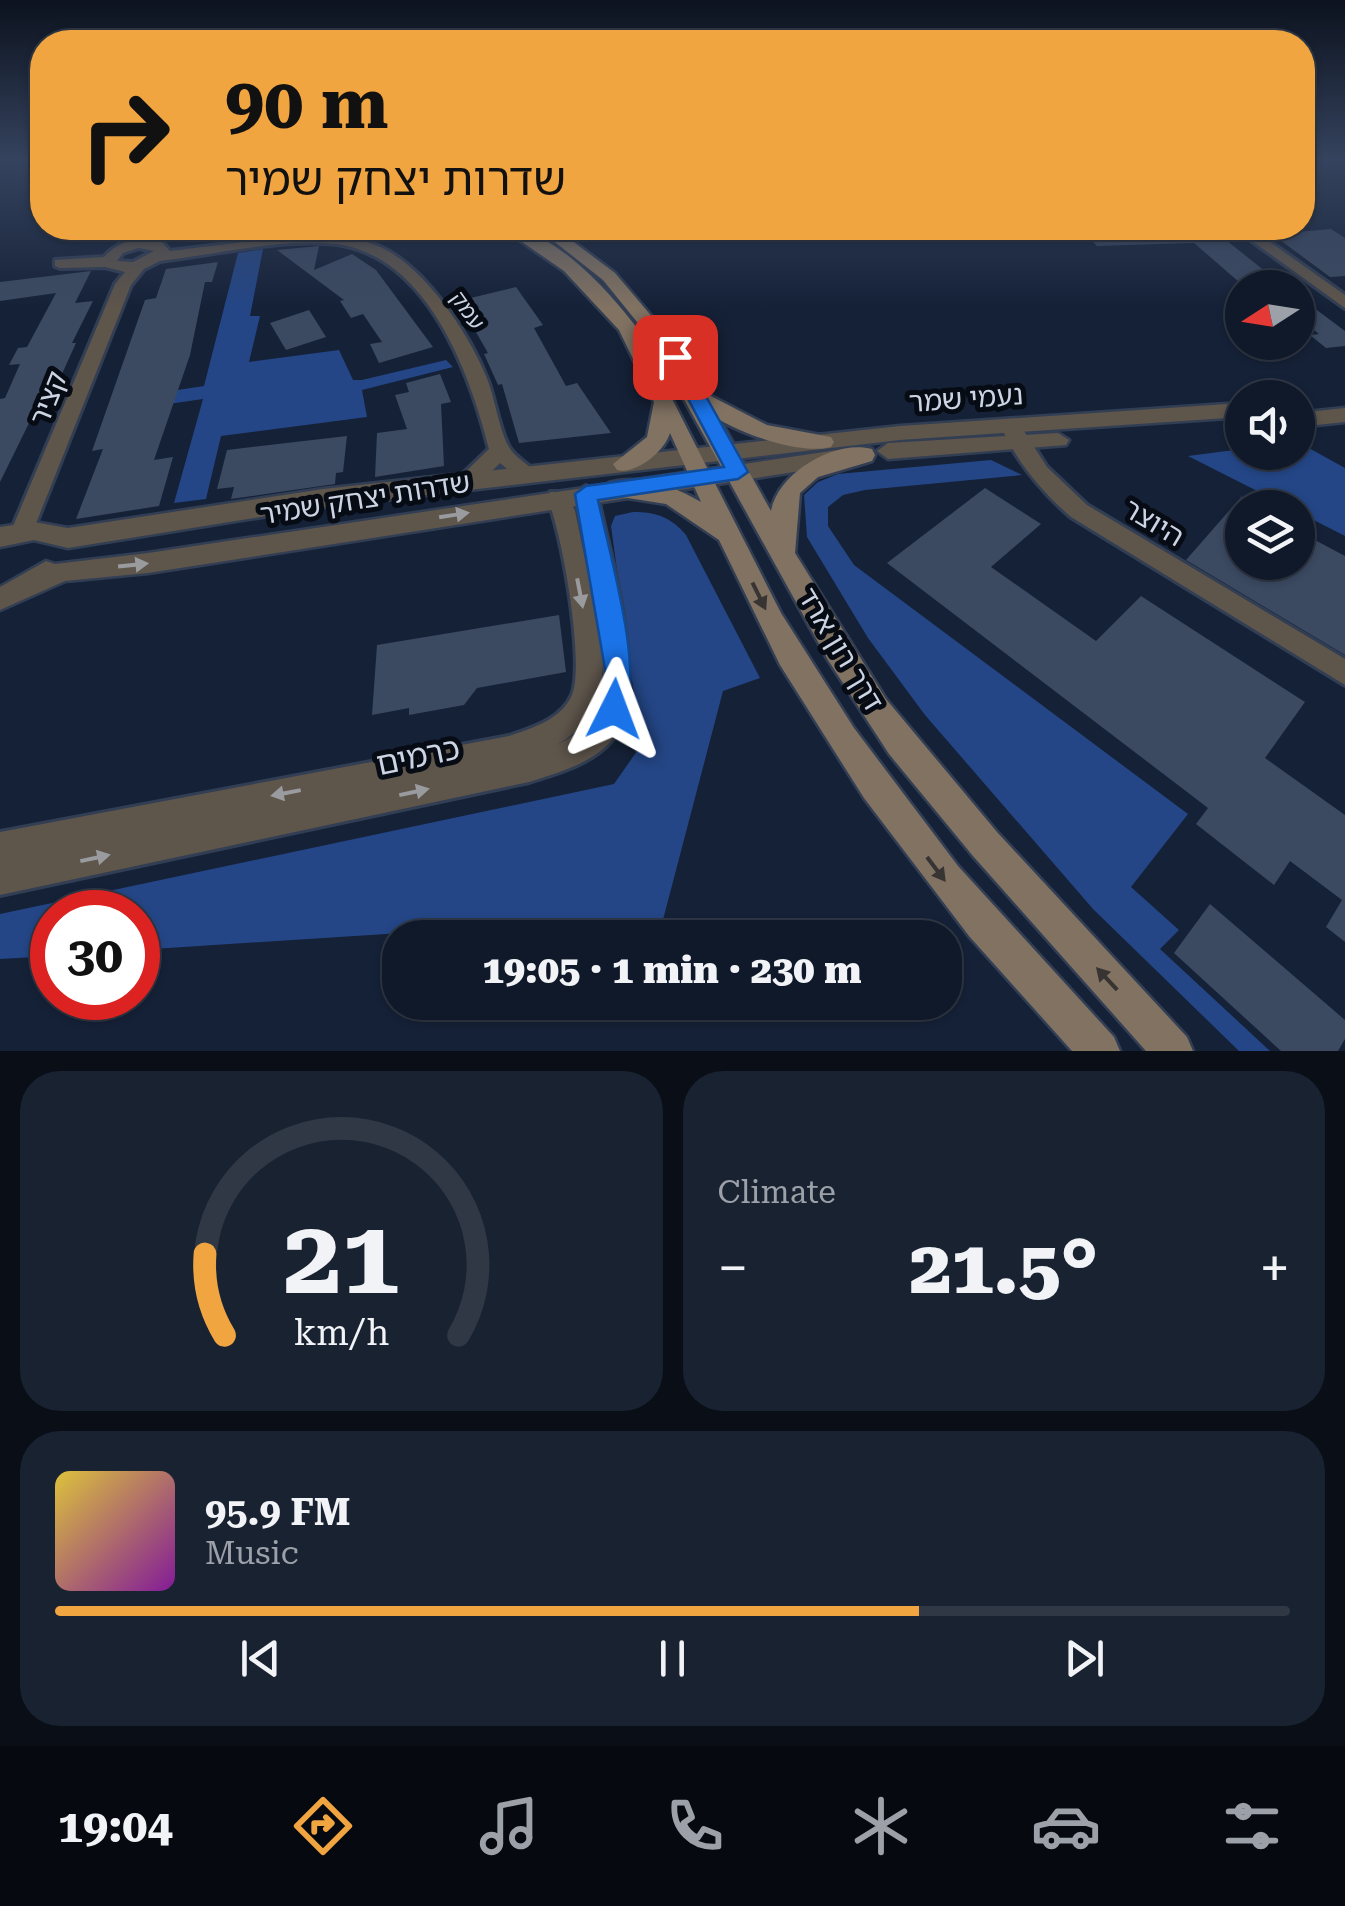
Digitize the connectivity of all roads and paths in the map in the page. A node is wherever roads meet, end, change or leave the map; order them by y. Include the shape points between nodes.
1 (266, 240) edge
2 (355, 240) edge
3 (529, 240) edge
4 (561, 240) edge
5 (1257, 240) edge
6 (152, 241) edge
7 (68, 262) dead end
8 (116, 267) junction
9 (1345, 304) edge
10 (679, 396) junction
11 (1345, 402) edge
12 (1315, 405) edge
13 (1225, 412) edge
14 (1345, 415) edge
15 (1315, 418) edge
16 (1225, 427) edge
17 (1013, 434) junction
18 (823, 442) junction
19 (500, 451) junction
20 (864, 454) junction
21 (733, 463) junction
22 (699, 467) junction
23 (526, 474) junction
24 (621, 477) junction
25 (470, 480) junction
26 (572, 496) junction
27 (11, 534) edge
28 (52, 537) junction
29 (732, 540) junction
30 (787, 556) junction
31 (37, 580) junction
32 (0, 599) edge
33 (1345, 673) edge
34 (0, 848) edge
35 (0, 879) edge
36 (1100, 1051) edge
37 (1173, 1051) edge

1 - 6 street, עמק via 202,249
2 - 19 street, עמק via 392,260 440,310 469,356
3 - 10 main road, דרך רון ארד via 566,263 623,322
4 - 10 main road, דרך רון ארד via 623,287 654,324
5 - 9 street
6 - 8 street via 132,245
6 - 8 street, קציר via 139,266
7 - 8 street
8 - 27 street, קציר
10 - 18 main road via 742,426
10 - 21 main road, דרך רון ארד
10 - 22 main road, דרך רון ארד
10 - 24 main road via 657,440
11 - 12 street
13 - 17 street, נעמי שמר
14 - 15 street
16 - 17 street, נעמי שמר
17 - 18 street, נעמי שמר
17 - 20 street, נעמי שמר
17 - 33 street, היוצר via 1046,482 1080,510
18 - 21 street, נעמי שמר
19 - 23 street
19 - 25 street
20 - 21 street, נעמי שמר
20 - 30 main road via 813,466 795,480 780,519
21 - 22 street, נעמי שמר
21 - 30 main road, דרך רון ארד
22 - 24 street, שדרות יצחק שמיר
22 - 29 main road, דרך רון ארד
23 - 24 street, שדרות יצחק שמיר
23 - 25 street, שדרות יצחק שמיר
24 - 26 street, שדרות יצחק שמיר
24 - 29 main road via 637,488 677,496
25 - 28 street, שדרות יצחק שמיר
31 -> 26 street, שדרות יצחק שמיר
26 -> 34 street, כרמים via 564,511 592,677 578,710 546,738
35 -> 26 street, כרמים via 529,768 590,744 614,709 619,675
27 - 28 street, שדרות יצחק שמיר
28 - 31 street via 54,560
29 -> 36 main road, דרך רון ארד via 808,687 866,775 946,883
37 -> 30 main road, דרך רון ארד via 958,812 876,710
31 - 32 street, שדרות יצחק שמיר

